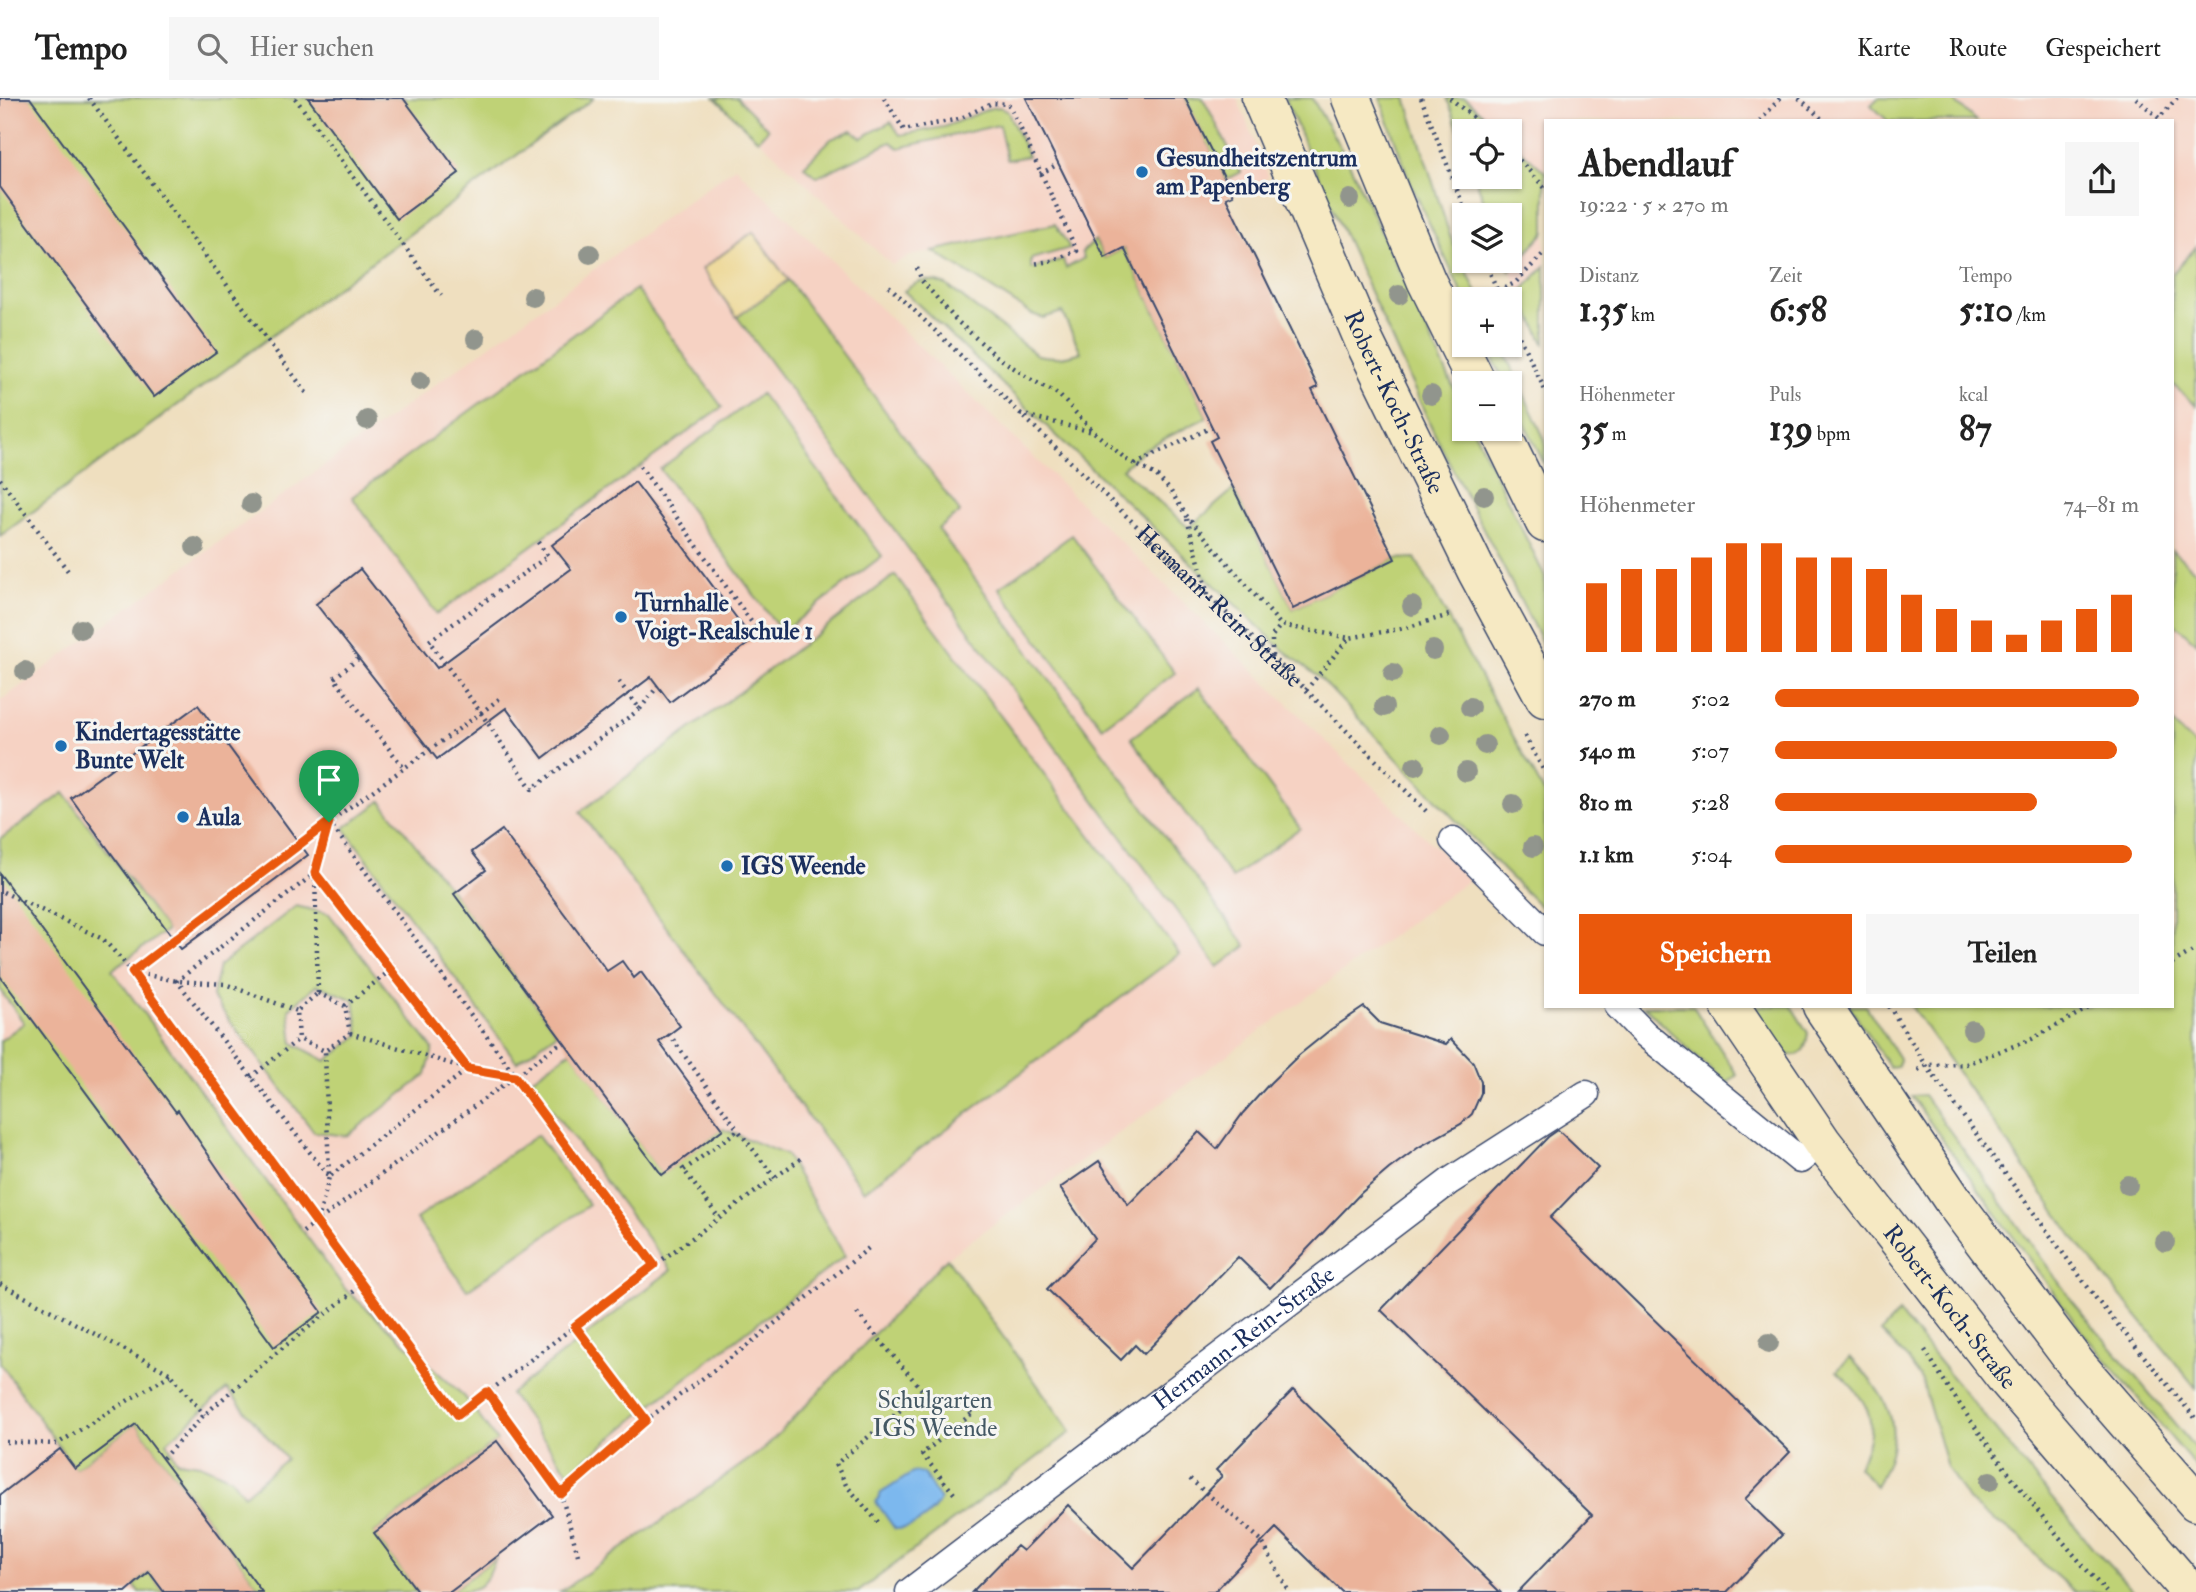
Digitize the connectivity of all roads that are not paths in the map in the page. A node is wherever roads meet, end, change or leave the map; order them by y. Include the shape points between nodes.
1 (1261, 98) edge
2 (1351, 98) edge
3 (1471, 371) edge
4 (1505, 441) edge
5 (1544, 521) edge
6 (1544, 696) edge
7 (1453, 840) road end
8 (1544, 931) edge
9 (1620, 1008) edge
10 (1731, 1008) edge
11 (1823, 1008) edge
12 (1586, 1094) dead end
13 (1822, 1142) junction
14 (2196, 1502) edge
15 (909, 1592) edge
16 (2190, 1592) edge

1 - 6 street, Robert-Koch-Straße via 1364,341 1476,570
2 - 3 street via 1426,280
4 - 5 street
7 - 8 lane
9 - 13 lane via 1645,1034 1800,1160
10 - 13 street, Robert-Koch-Straße
11 - 14 street via 1978,1234 2077,1365
12 - 15 lane, Hermann-Rein-Straße via 1450,1181
13 - 16 street, Robert-Koch-Straße via 2004,1376

